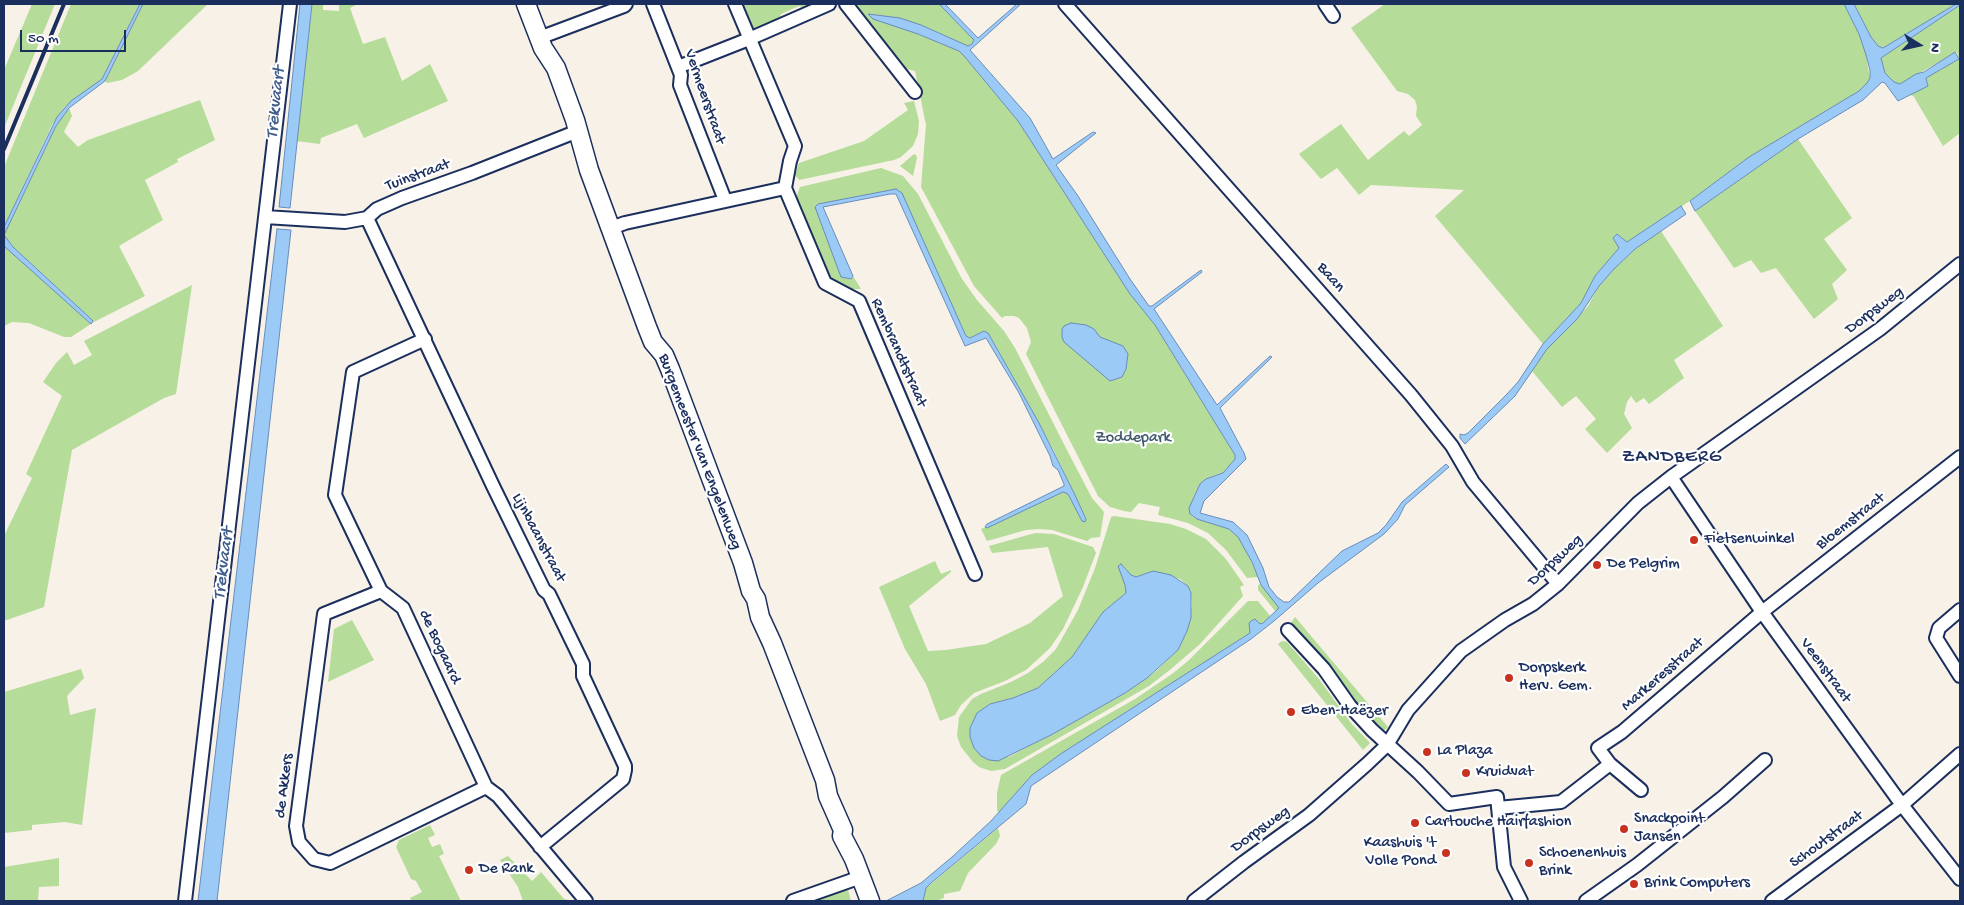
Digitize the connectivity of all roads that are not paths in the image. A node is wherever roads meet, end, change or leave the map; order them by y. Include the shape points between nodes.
1 (290, 4) edge
2 (526, 4) edge
3 (626, 4) edge
4 (653, 4) edge
5 (735, 4) edge
6 (829, 4) edge
7 (846, 4) edge
8 (1065, 4) edge
9 (1324, 4) edge
10 (1333, 16) dead end
11 (545, 36) junction
12 (749, 39) junction
13 (678, 67) junction
14 (915, 92) dead end
15 (578, 131) junction
16 (785, 188) junction
17 (725, 200) junction
18 (265, 217) junction
19 (367, 218) junction
20 (611, 228) junction
21 (1960, 264) edge
22 (425, 339) junction
23 (1960, 457) edge
24 (1671, 477) junction
25 (975, 574) dead end
26 (1558, 584) junction
27 (381, 591) junction
28 (1960, 610) edge
29 (1762, 612) junction
30 (1288, 630) dead end
31 (1960, 676) edge
32 (1388, 745) junction
33 (1960, 754) edge
34 (1765, 760) dead end
35 (1610, 764) junction
36 (486, 786) junction
37 (1641, 790) dead end
38 (1902, 805) junction
39 (1498, 808) junction
40 (540, 847) junction
41 (861, 877) junction
42 (1960, 879) edge
43 (185, 901) edge
44 (586, 901) edge
45 (793, 901) edge
46 (870, 901) edge
47 (1194, 901) edge
48 (1521, 901) edge
49 (1586, 901) edge
50 (1772, 901) edge

1 - 18 street
2 - 11 street, Burgemeester van Engelenweg
3 - 11 street
4 - 13 street, Vermeerstraat
5 - 12 street
6 - 12 street
7 - 14 street
8 - 26 street, Baan via 1410,395 1452,446 1473,482
9 - 10 street
11 - 15 street, Burgemeester van Engelenweg
12 - 13 street
12 - 16 street via 795,146
13 - 17 street, Vermeerstraat via 680,85
15 - 19 street, Tuinstraat via 402,198 377,209
15 - 20 street, Burgemeester van Engelenweg
16 - 17 street
16 - 25 street, Rembrandtstraat via 825,283 859,301
17 - 20 street
18 - 19 street, Tuinstraat via 345,222
18 - 43 street
19 - 22 street, Lijnbaanstraat
20 - 41 street, Burgemeester van Engelenweg via 653,342 670,369 760,616 825,780 842,836
21 - 24 street, Dorpsweg via 1880,329
22 - 27 street, de Bogaard via 352,372 335,495
22 - 40 street, Lijnbaanstraat via 497,495 544,590 550,594 626,770 623,779
23 - 29 street, Bloemstraat
24 - 26 street, Dorpsweg via 1638,503
24 - 29 street, Veenstraat
26 - 32 street, Dorpsweg via 1452,659 1408,710
27 - 36 street, de Bogaard via 403,608
27 - 36 street, de Akkers via 324,614 296,826 299,842 314,860 330,863
28 - 31 street via 1939,628 1936,638
29 - 35 street, Markeresstraat via 1622,732 1598,748
29 - 38 street, Veenstraat
30 - 32 street via 1324,668 1361,718
32 - 39 street via 1449,804 1498,797
32 - 47 street, Dorpsweg via 1309,815
33 - 38 street, Schoutstraat
34 - 49 street via 1637,865
35 - 37 street
35 - 39 street via 1561,802
36 - 40 street, de Bogaard
38 - 42 street, Veenstraat
38 - 50 street, Schoutstraat
39 - 48 street via 1504,867
40 - 44 street, de Bogaard
41 - 45 street
41 - 46 street, Burgemeester van Engelenweg

